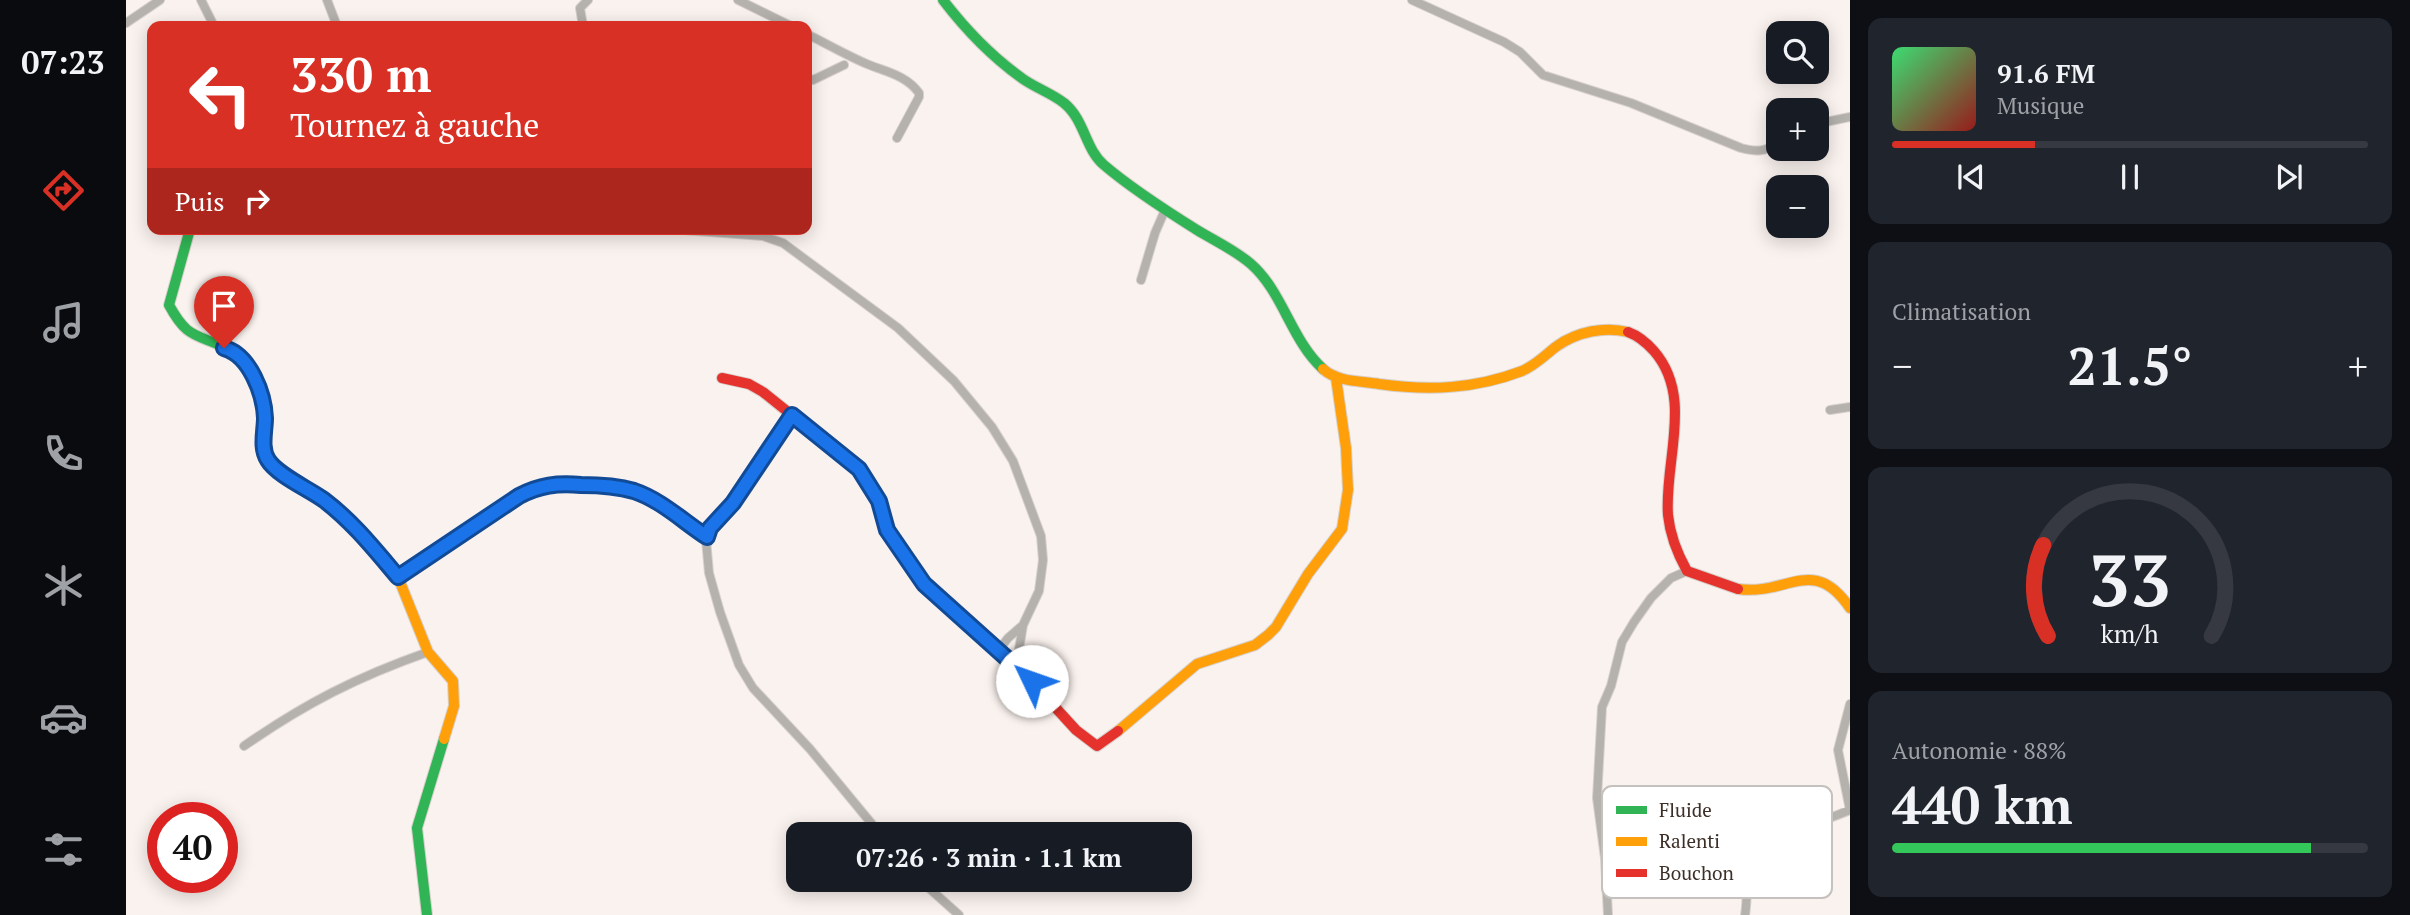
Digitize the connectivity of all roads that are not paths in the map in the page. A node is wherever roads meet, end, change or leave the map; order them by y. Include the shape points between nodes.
1 (160, 0) edge
2 (201, 0) edge
3 (327, 0) edge
4 (587, 0) edge
5 (738, 0) edge
6 (943, 0) edge
7 (1412, 0) edge
8 (579, 4) edge
9 (212, 21) edge
10 (335, 21) edge
11 (781, 21) edge
12 (126, 23) edge
13 (812, 36) edge
14 (844, 65) dead end
15 (812, 80) edge
16 (1850, 117) edge
17 (1829, 121) edge
18 (897, 138) dead end
19 (1766, 150) edge
20 (1165, 210) junction
21 (188, 235) edge
22 (752, 235) edge
23 (1141, 281) dead end
24 (722, 378) dead end
25 (1336, 378) junction
26 (1850, 407) edge
27 (1830, 410) dead end
28 (792, 415) junction
29 (707, 537) junction
30 (1687, 571) junction
31 (398, 577) junction
32 (1850, 608) edge
33 (1023, 625) junction
34 (1019, 648) junction
35 (428, 652) junction
36 (1001, 654) junction
37 (1022, 671) junction
38 (1850, 704) edge
39 (244, 746) dead end
40 (1850, 810) edge
41 (1832, 817) edge
42 (870, 822) edge
43 (1602, 836) edge
44 (933, 892) edge
45 (427, 915) edge
46 (959, 915) edge

1 - 12 street
2 - 9 street
3 - 10 street
4 - 8 street
5 - 11 street
6 - 20 street via 1007,68 1058,98 1075,114 1102,164
7 - 19 street via 1504,42 1544,75 1631,103 1741,149
13 - 18 street via 905,78 915,87 919,97
14 - 15 street
16 - 17 street
20 - 23 street
20 - 25 street via 1259,272 1313,360
21 - 31 street via 169,305 178,322 187,332 232,350 248,367 262,395 264,451 271,465 355,527
22 - 33 street via 783,243 898,328 954,381 992,427 1013,461 1041,536 1039,591
24 - 28 street via 750,384
25 - 30 street via 1423,387 1468,386 1531,367 1562,343 1588,332 1637,334 1672,377 1675,415 1668,511 1673,545
25 - 37 street via 1349,490 1342,528 1268,635 1255,645 1191,668 1097,746 1076,730
26 - 27 street
28 - 29 street
28 - 36 street via 859,469 879,501 887,530 924,584
29 - 31 street via 637,492 554,484 519,496
29 - 42 street via 709,573 739,665 760,698
30 - 32 street via 1738,589 1820,580 1836,588
30 - 43 street via 1671,578 1651,598 1622,642 1602,707 1597,798
31 - 35 street
33 - 34 street
33 - 36 street via 1007,638
34 - 36 street
34 - 37 street
35 - 39 street via 308,704
35 - 45 street via 453,681 455,692 417,828
36 - 37 street
38 - 40 street via 1838,750
40 - 41 street
44 - 46 street

